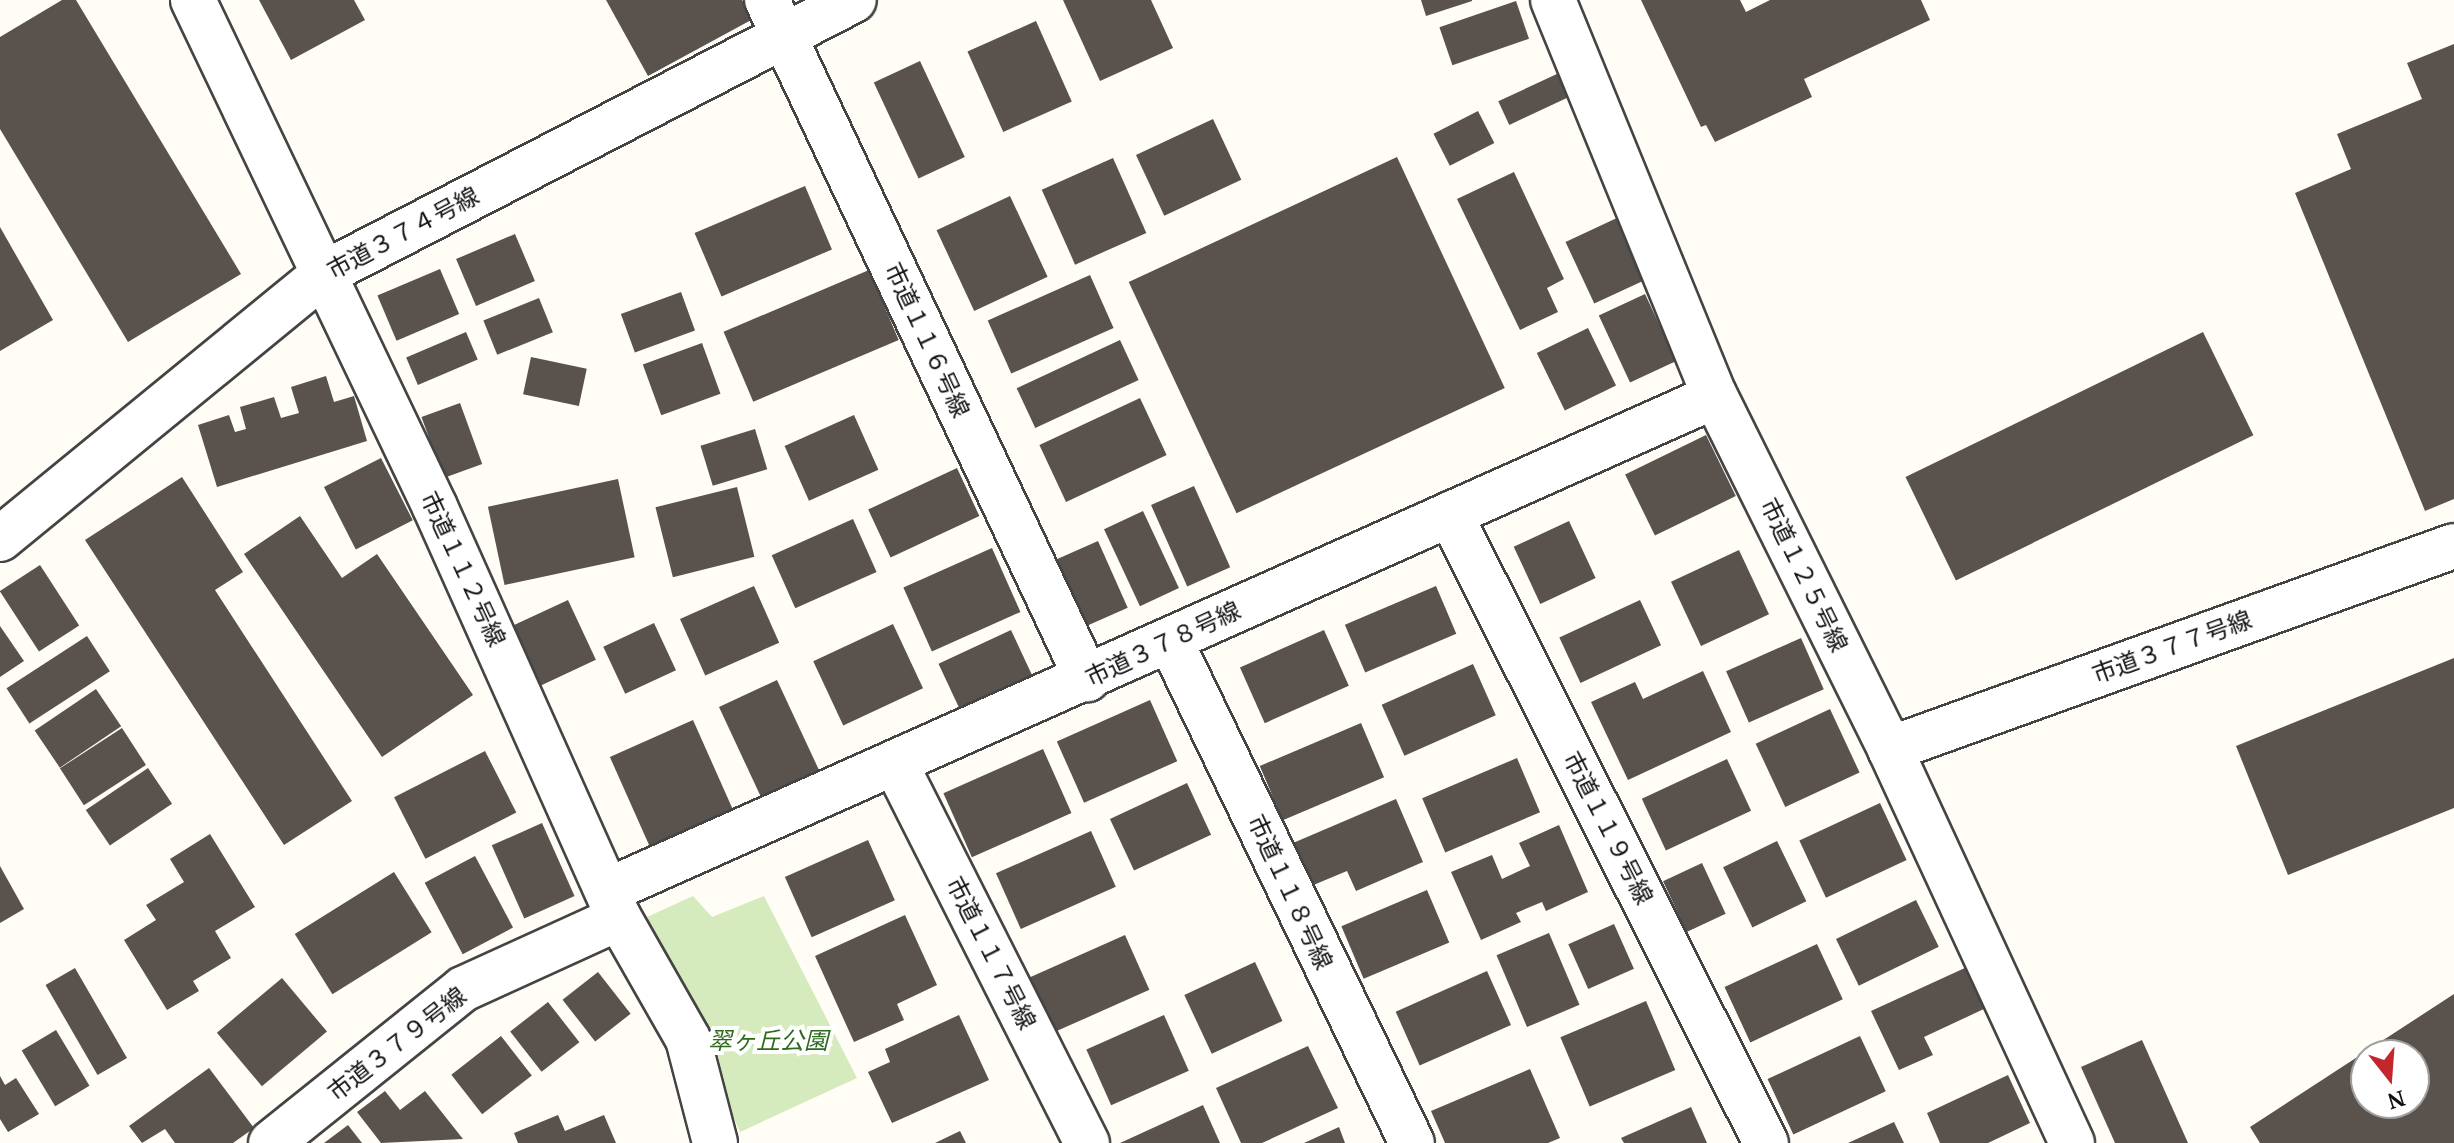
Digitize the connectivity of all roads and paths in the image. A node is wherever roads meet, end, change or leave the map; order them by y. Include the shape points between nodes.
1 (193, 0) edge
2 (854, 0) edge
3 (1553, 0) edge
4 (776, 17) edge
5 (325, 273) junction
6 (1715, 396) junction
7 (1450, 514) junction
8 (0, 539) edge
9 (2454, 546) edge
10 (1170, 640) junction
11 (1087, 679) junction
12 (1890, 749) junction
13 (895, 763) junction
14 (614, 904) junction
15 (271, 1143) edge
16 (715, 1143) edge
17 (1087, 1143) edge
18 (1412, 1143) edge
19 (1766, 1143) edge
20 (2072, 1143) edge

1 - 5 street, 市道１１２号線
2 - 4 street, 市道３７４号線
3 - 6 street, 市道１２５号線
4 - 5 street, 市道３７４号線
4 - 11 street, 市道１１６号線
5 - 8 street, 市道３７４号線
5 - 14 street, 市道１１２号線
6 - 7 street, 市道３７８号線
6 - 12 street, 市道１２５号線
7 - 10 street, 市道３７８号線
7 - 19 street, 市道１１９号線
9 - 12 street, 市道３７７号線
10 - 11 street, 市道３７８号線
10 - 18 street, 市道１１８号線
11 - 13 street, 市道３７８号線
12 - 20 street, 市道１２５号線
13 - 14 street, 市道３７８号線
13 - 17 street, 市道１１７号線
14 - 15 street, 市道３７９号線 via 463,989
14 - 16 street, 市道１１２号線 via 688,1039

